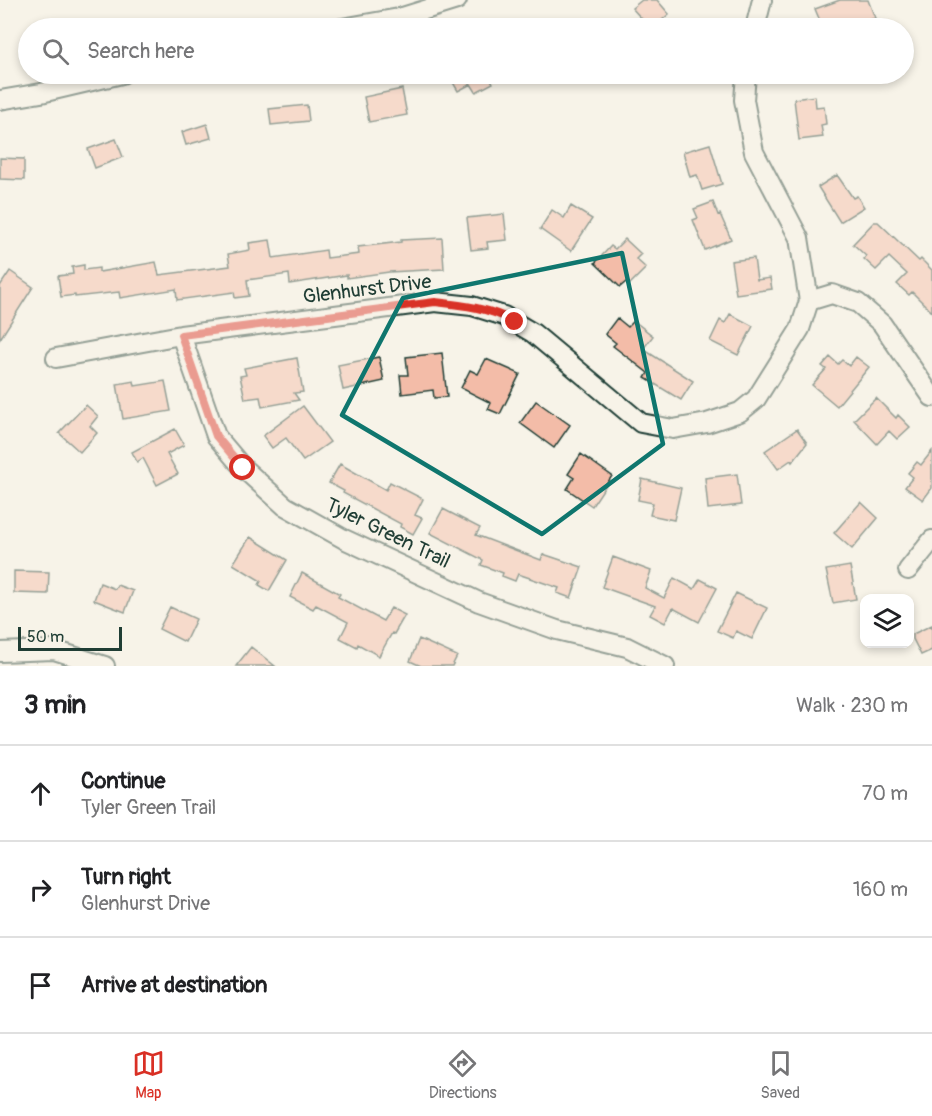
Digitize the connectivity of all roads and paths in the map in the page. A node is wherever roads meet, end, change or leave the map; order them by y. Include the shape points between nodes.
1 (457, 0) edge
2 (762, 0) edge
3 (399, 18) edge
4 (758, 18) edge
5 (77, 84) edge
6 (745, 84) edge
7 (0, 100) edge
8 (809, 301) junction
9 (181, 335) junction
10 (56, 358) dead end
11 (932, 397) edge
12 (932, 540) edge
13 (908, 570) dead end
14 (0, 652) edge
15 (105, 666) edge
16 (665, 666) edge

1 - 3 street
2 - 4 street
5 - 7 street
6 - 8 street, Glenhurst Drive via 744,100 754,152 799,238
8 - 9 street, Glenhurst Drive via 800,329 756,399 740,412 673,429 641,423 533,333 504,316 472,306 435,302
8 - 11 street via 832,294 858,303 882,324
9 - 10 street, Glenhurst Drive
9 - 16 street, Tyler Green Trail via 216,436 243,468 285,506 344,539 478,602 557,630 627,647
12 - 13 street
14 - 15 street via 54,650

